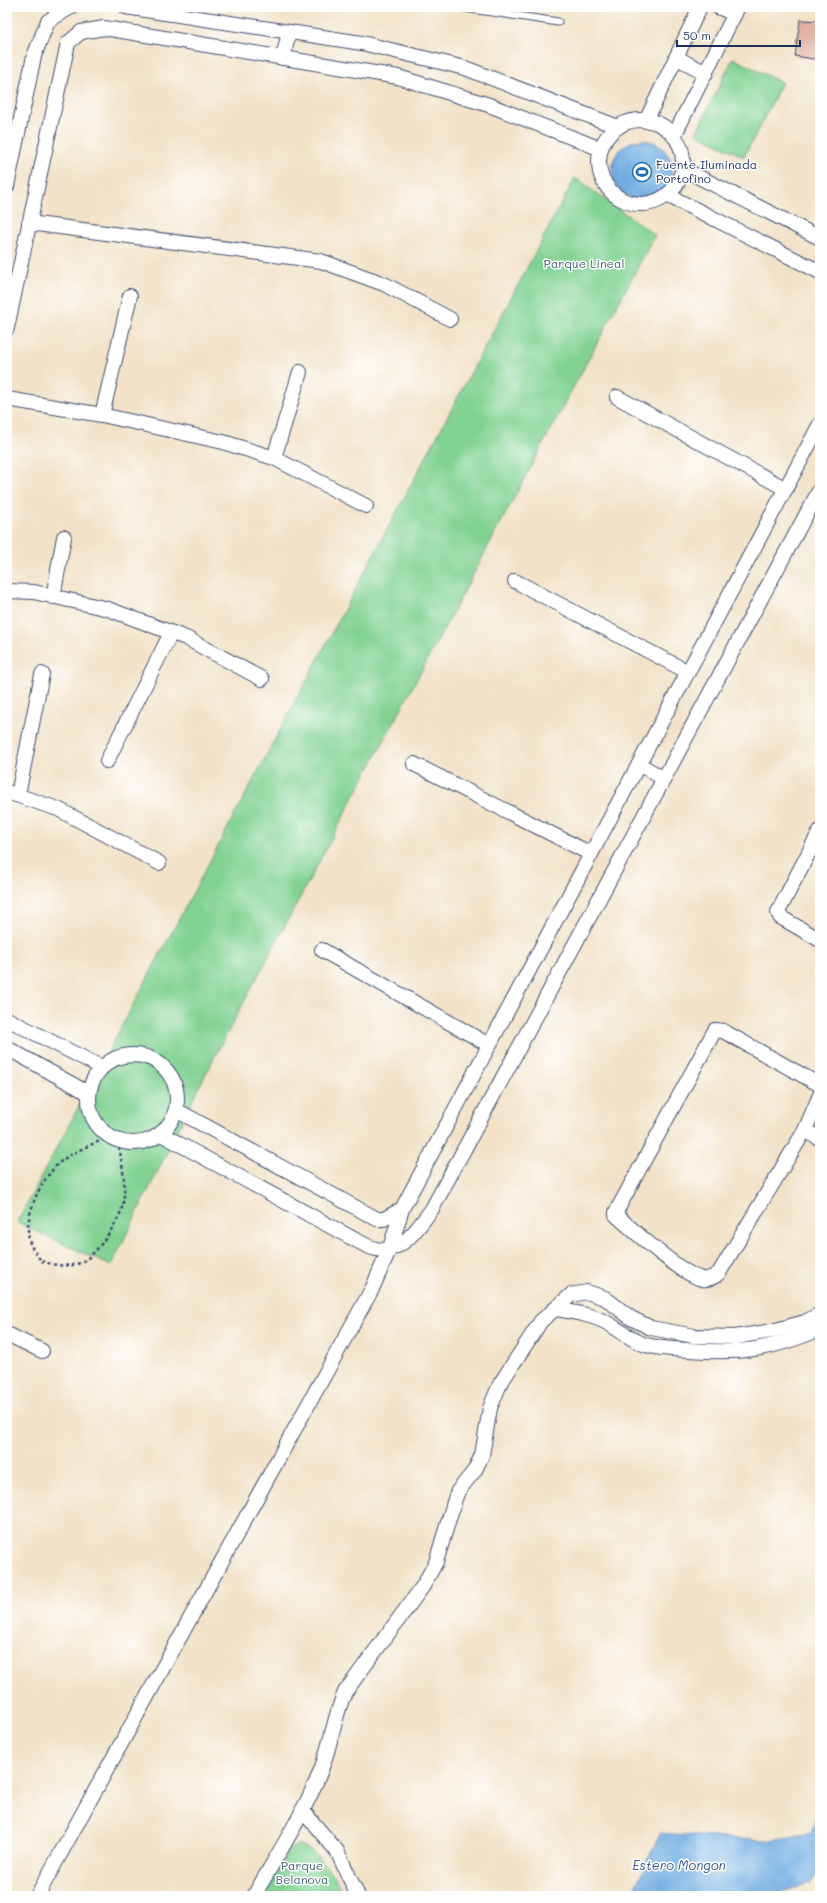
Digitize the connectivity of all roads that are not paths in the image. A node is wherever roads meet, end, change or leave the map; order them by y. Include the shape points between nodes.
1 (126, 7) edge
2 (458, 7) edge
3 (700, 7) edge
4 (718, 7) edge
5 (62, 9) edge
6 (736, 10) edge
7 (558, 22) dead end
8 (289, 32) junction
9 (283, 58) junction
10 (677, 58) junction
11 (706, 73) junction
12 (646, 121) junction
13 (618, 127) junction
14 (674, 136) junction
15 (601, 149) junction
16 (683, 169) junction
17 (7, 186) edge
18 (667, 195) junction
19 (29, 223) junction
20 (820, 238) edge
21 (820, 272) edge
22 (130, 296) dead end
23 (450, 319) dead end
24 (7, 328) edge
25 (300, 372) dead end
26 (617, 397) dead end
27 (7, 399) edge
28 (102, 415) junction
29 (820, 424) edge
30 (274, 458) junction
31 (786, 488) junction
32 (820, 489) edge
33 (366, 506) dead end
34 (64, 536) dead end
35 (515, 581) dead end
36 (7, 591) edge
37 (52, 597) junction
38 (171, 633) junction
39 (688, 672) junction
40 (42, 674) dead end
41 (262, 679) dead end
42 (107, 761) dead end
43 (414, 764) dead end
44 (639, 764) junction
45 (664, 779) junction
46 (12, 793) edge
47 (820, 831) edge
48 (591, 854) junction
49 (159, 863) dead end
50 (820, 940) edge
51 (322, 950) dead end
52 (7, 1019) edge
53 (489, 1045) junction
54 (7, 1048) edge
55 (101, 1067) junction
56 (820, 1085) edge
57 (88, 1093) junction
58 (820, 1095) edge
59 (176, 1110) junction
60 (804, 1130) junction
61 (161, 1134) junction
62 (820, 1139) edge
63 (402, 1209) junction
64 (390, 1248) junction
65 (606, 1298) junction
66 (556, 1309) junction
67 (820, 1314) edge
68 (596, 1319) junction
69 (642, 1324) junction
70 (820, 1329) edge
71 (7, 1334) edge
72 (642, 1343) junction
73 (42, 1351) dead end
74 (302, 1810) junction
75 (37, 1896) edge
76 (254, 1896) edge
77 (358, 1896) edge

1 - 8 street
2 - 7 lane
3 - 10 street
4 - 6 street
5 - 17 street via 48,21 34,56
6 - 11 street
8 - 9 street
8 - 13 street via 362,43 465,68
9 - 15 street via 398,78 489,105
9 - 19 street via 104,28 80,32 68,43
10 - 11 street
10 - 12 street
11 - 14 street
12 - 13 street via 627,123
12 - 14 street via 657,123
13 - 15 street
14 - 16 street via 683,157
15 - 18 street via 601,175 607,187 617,196 629,202 642,204
16 - 18 street via 674,188
16 - 20 street
18 - 21 street
19 - 23 street via 321,261 384,284
19 - 24 street
22 - 28 street
25 - 30 street
26 - 31 street
27 - 28 street
28 - 30 street via 223,442
29 - 31 street
30 - 33 street
31 - 39 street
32 - 45 street
34 - 37 street
35 - 39 street
36 - 37 street via 34,592
37 - 38 street via 108,609
38 - 41 street via 186,638
38 - 42 street
39 - 44 street
40 - 46 street
43 - 48 street
44 - 45 street
44 - 48 street
45 - 64 street via 432,1209 407,1240
46 - 49 street via 58,809
47 - 50 street via 778,912 780,917
48 - 53 street
51 - 53 street
52 - 55 street
53 - 63 street
54 - 57 street
55 - 57 street via 92,1079
55 - 59 street via 113,1059 141,1055 155,1060 166,1069 174,1082 178,1096
56 - 60 street via 723,1030 715,1030 616,1215 687,1273 703,1279 715,1276
57 - 61 street via 88,1108 94,1122 104,1134 133,1144 148,1141
58 - 60 street
59 - 61 street via 171,1123
59 - 63 street via 377,1219 384,1219
60 - 62 street
61 - 64 street via 350,1237 377,1249
63 - 64 street
64 - 75 street via 372,1289
65 - 66 street via 587,1292 571,1295
65 - 68 street
65 - 69 street
66 - 68 street
66 - 74 street via 541,1322 500,1384 490,1408 482,1455 475,1470 458,1491 436,1562 423,1586 346,1692 339,1706 322,1770
67 - 69 street via 804,1322 772,1331 735,1337 694,1336
68 - 72 street via 608,1323
69 - 72 street
70 - 72 street via 791,1341 755,1350 719,1352 670,1349
71 - 73 street
74 - 76 street
74 - 77 street via 337,1852

